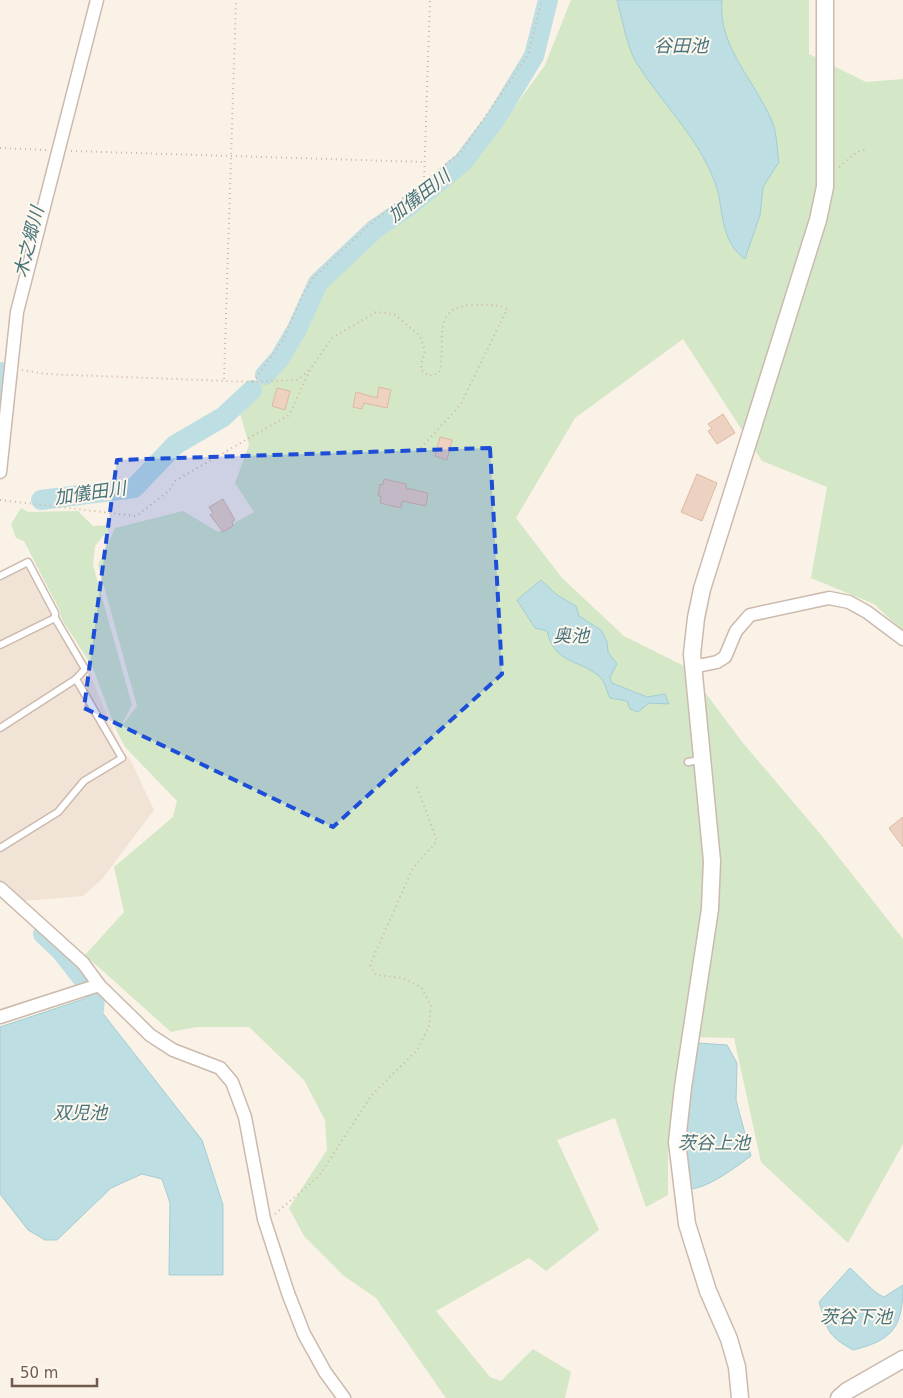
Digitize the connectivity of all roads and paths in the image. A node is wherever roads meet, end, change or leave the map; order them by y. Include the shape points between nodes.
1 (97, 0) edge
2 (236, 0) edge
3 (430, 0) edge
4 (542, 0) edge
5 (825, 0) edge
6 (0, 148) edge
7 (868, 149) dead end
8 (58, 150) junction
9 (231, 156) junction
10 (424, 162) junction
11 (826, 164) junction
12 (424, 183) junction
13 (10, 367) junction
14 (310, 368) junction
15 (224, 380) junction
16 (253, 382) junction
17 (420, 449) dead end
18 (0, 472) edge
19 (0, 500) edge
20 (0, 576) edge
21 (55, 618) junction
22 (903, 640) edge
23 (0, 645) edge
24 (693, 667) junction
25 (76, 679) junction
26 (0, 728) edge
27 (417, 787) dead end
28 (0, 848) edge
29 (0, 888) edge
30 (99, 985) junction
31 (0, 1017) edge
32 (264, 1219) junction
33 (903, 1359) edge
34 (344, 1398) edge
35 (740, 1398) edge
36 (839, 1398) edge

1 - 8 street
2 - 9 path
3 - 10 path
4 - 12 path via 528,55 460,153
5 - 11 street
6 - 8 path
7 - 11 path via 857,152 835,171
8 - 9 path
8 - 13 street via 17,312
9 - 10 path
9 - 15 path
10 - 12 path
11 - 24 street via 818,220 702,590 695,627
12 - 16 path via 375,220 314,278 302,296 283,340
13 - 15 path via 44,374
13 - 18 street
14 - 16 path via 298,380
14 - 17 path via 332,338 376,312 394,314 420,336 425,351 422,371 429,376 439,373 443,362 442,322 448,312 462,306 497,304 506,309 461,404
14 - 19 path via 289,415 175,481 170,491 136,516
15 - 16 path
20 - 21 lane via 28,562
21 - 23 lane
21 - 25 lane via 85,669
22 - 24 street via 867,612 849,602 829,598 750,615 736,631 725,657
24 - 35 street via 695,761 712,861 710,909 676,1142 687,1224 708,1291 729,1339 737,1367
25 - 26 lane
25 - 28 lane via 122,758 84,781 58,812
27 - 32 path via 437,841 413,868 370,965 376,975 402,978 421,987 431,1005 429,1026 417,1050 370,1096 319,1176 274,1216
29 - 30 street via 83,962
30 - 31 street
30 - 32 street via 150,1035 173,1050 220,1068 232,1082 244,1116
32 - 34 street via 304,1334
33 - 36 street

